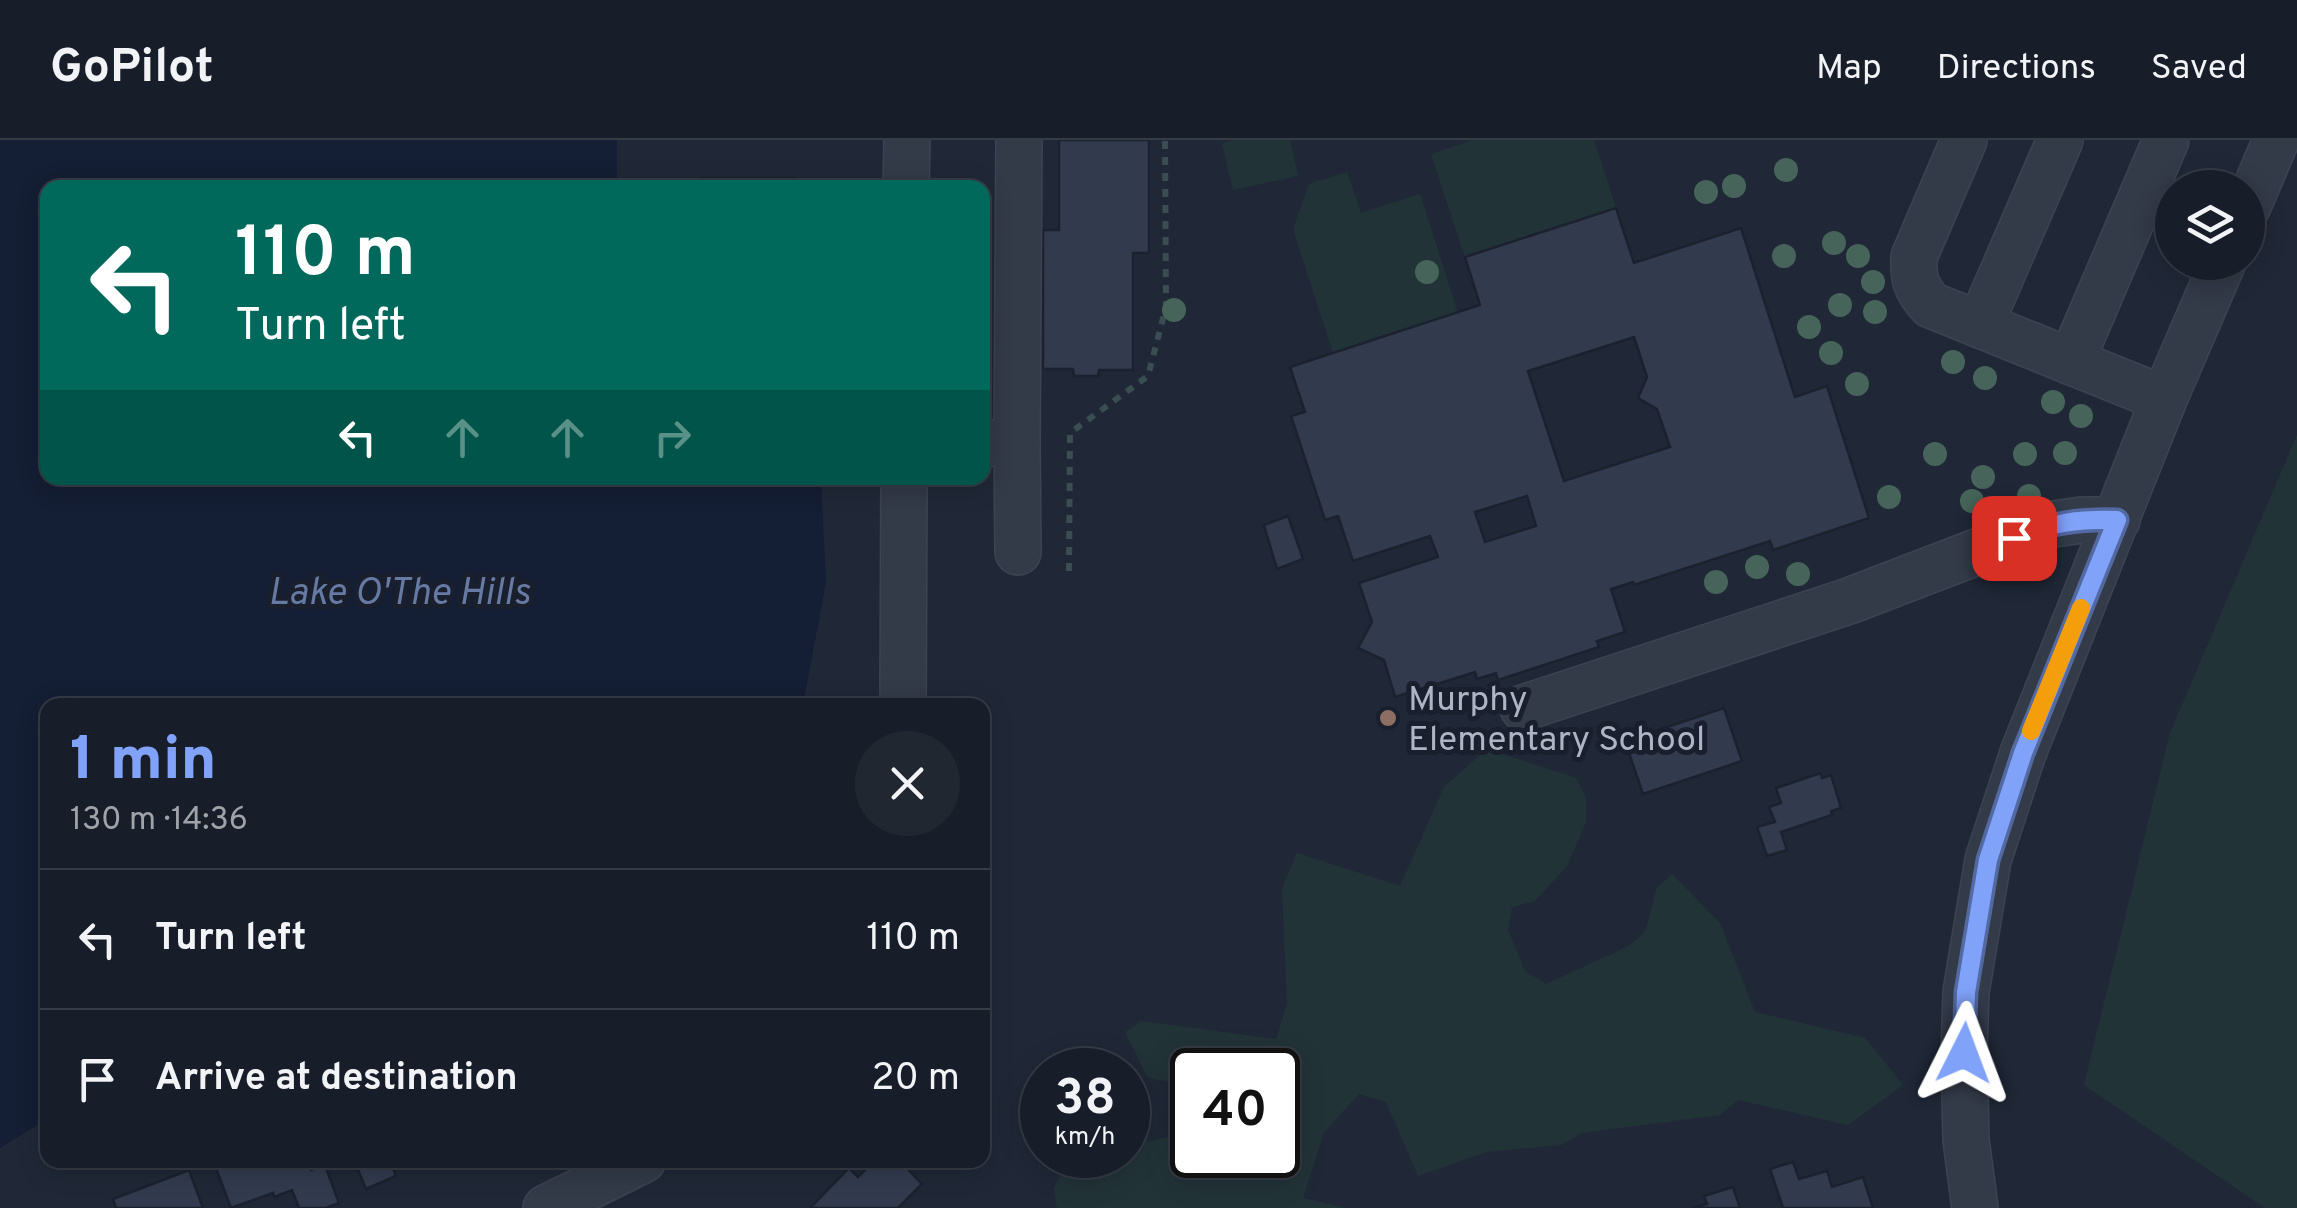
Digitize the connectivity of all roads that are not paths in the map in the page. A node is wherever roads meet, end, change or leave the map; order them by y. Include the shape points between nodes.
1 (906, 140) edge
2 (1018, 140) edge
3 (1964, 140) edge
4 (2060, 140) edge
5 (2166, 140) edge
6 (2276, 140) edge
7 (2263, 170) edge
8 (906, 180) edge
9 (2215, 280) edge
10 (1980, 325) junction
11 (2071, 362) junction
12 (2164, 399) junction
13 (1000, 442) edge
14 (904, 485) edge
15 (2117, 520) junction
16 (1018, 552) dead end
17 (903, 698) edge
18 (1524, 708) dead end
19 (629, 1168) edge
20 (562, 1205) edge
21 (1976, 1208) edge

1 - 8 street
2 - 13 street
3 - 10 street via 1914,257 1913,275 1931,305
4 - 10 street
5 - 11 street
6 - 7 street
9 - 12 street
10 - 11 street
11 - 12 street
12 - 15 street
13 - 16 street
14 - 17 street
15 - 18 street via 2046,525 1849,601
15 - 21 street via 2023,753 1988,860 1966,992 1966,1140
19 - 20 street

